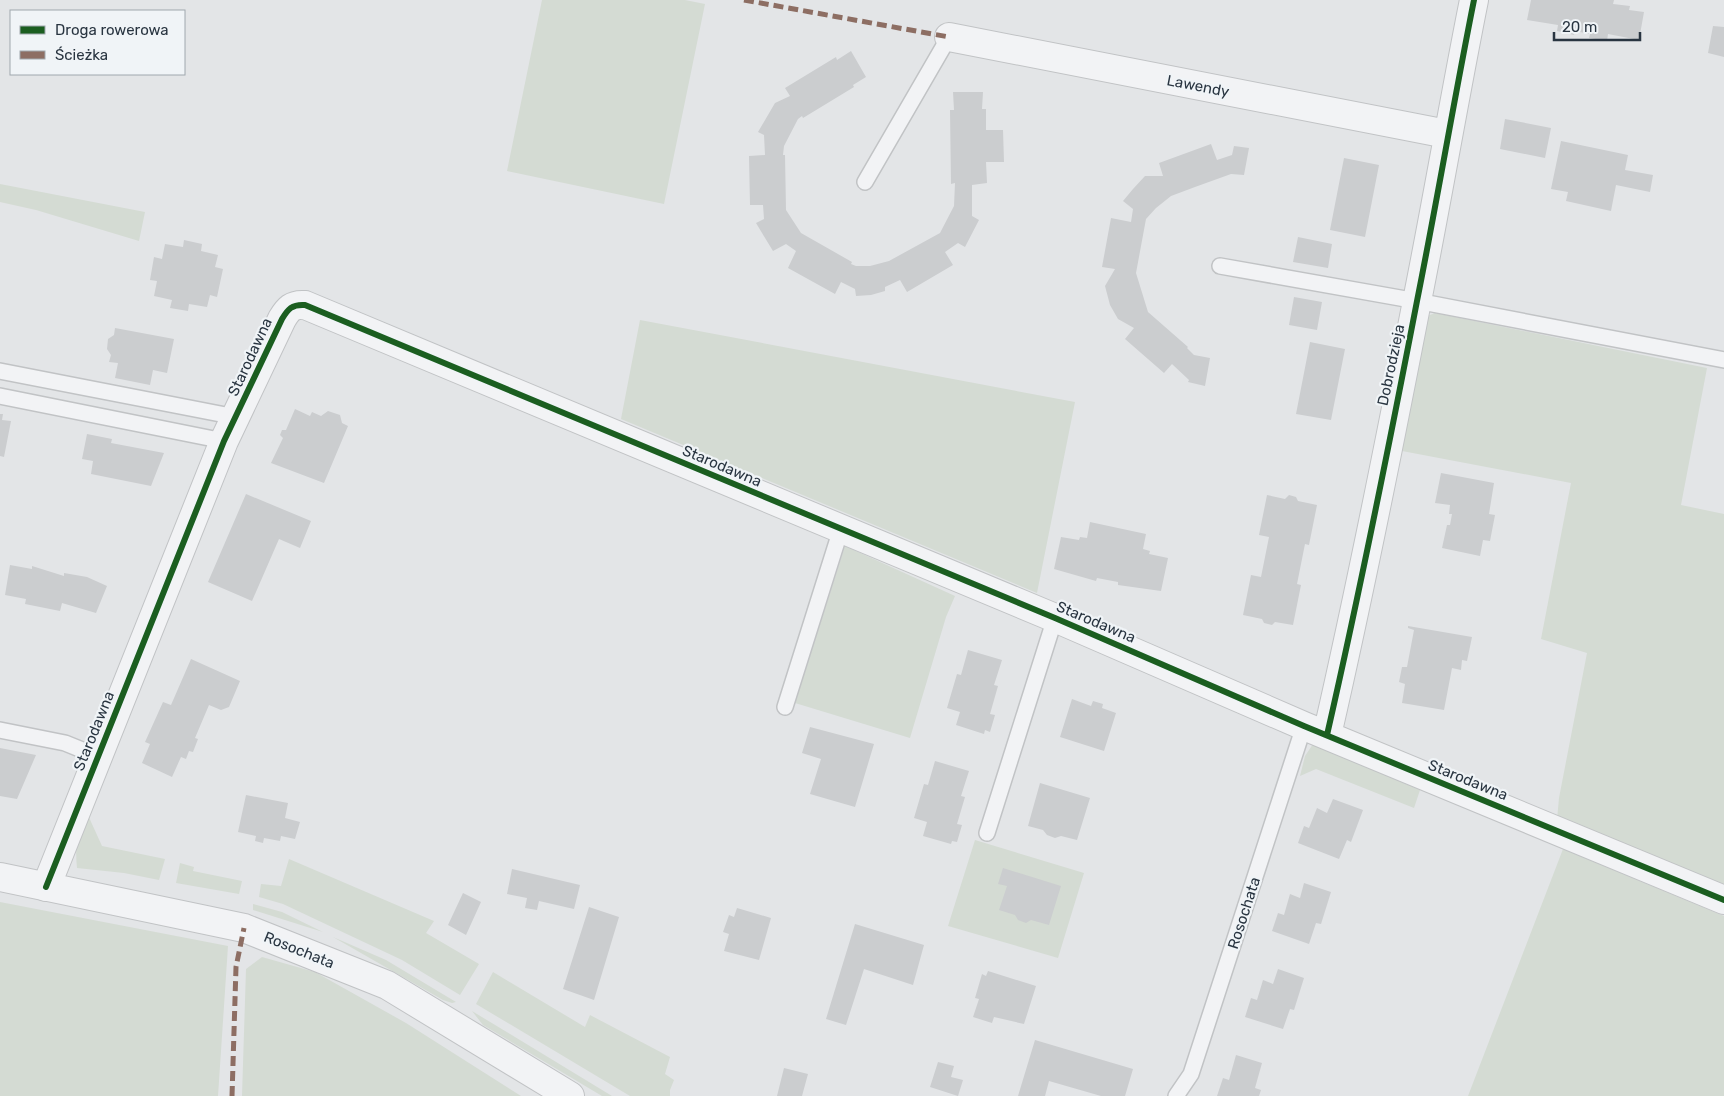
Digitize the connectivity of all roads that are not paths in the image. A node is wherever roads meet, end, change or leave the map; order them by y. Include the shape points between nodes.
1 (1474, 0) edge
2 (949, 37) joint
3 (1447, 134) junction
4 (865, 182) dead end
5 (1220, 266) dead end
6 (1417, 300) junction
7 (1724, 360) edge
8 (0, 371) edge
9 (0, 396) edge
10 (236, 417) junction
11 (224, 441) junction
12 (841, 529) junction
13 (1054, 618) junction
14 (785, 707) dead end
15 (0, 730) edge
16 (1315, 731) junction
17 (97, 756) junction
18 (987, 833) dead end
19 (0, 877) edge
20 (46, 887) junction
21 (1724, 900) edge
22 (570, 1096) edge
23 (1176, 1096) edge

1 - 3 street, Dobrodzieja
2 - 3 street, Lawendy
2 - 4 lane
3 - 6 street, Dobrodzieja
5 - 6 lane
6 - 7 lane
6 - 16 street, Dobrodzieja via 1350,635
8 - 10 lane
9 - 11 lane
10 - 11 street, Starodawna
10 - 12 street, Starodawna via 282,319 291,306 305,305
11 - 17 street, Starodawna
12 - 13 street, Starodawna
12 - 14 lane
13 - 16 street, Starodawna
13 - 18 lane
15 - 17 lane via 65,743
16 - 21 street, Starodawna
16 - 23 lane, Rosochata via 1191,1074
17 - 20 street, Starodawna
19 - 20 street, Rosochata
20 - 22 street, Rosochata via 253,931 387,985

